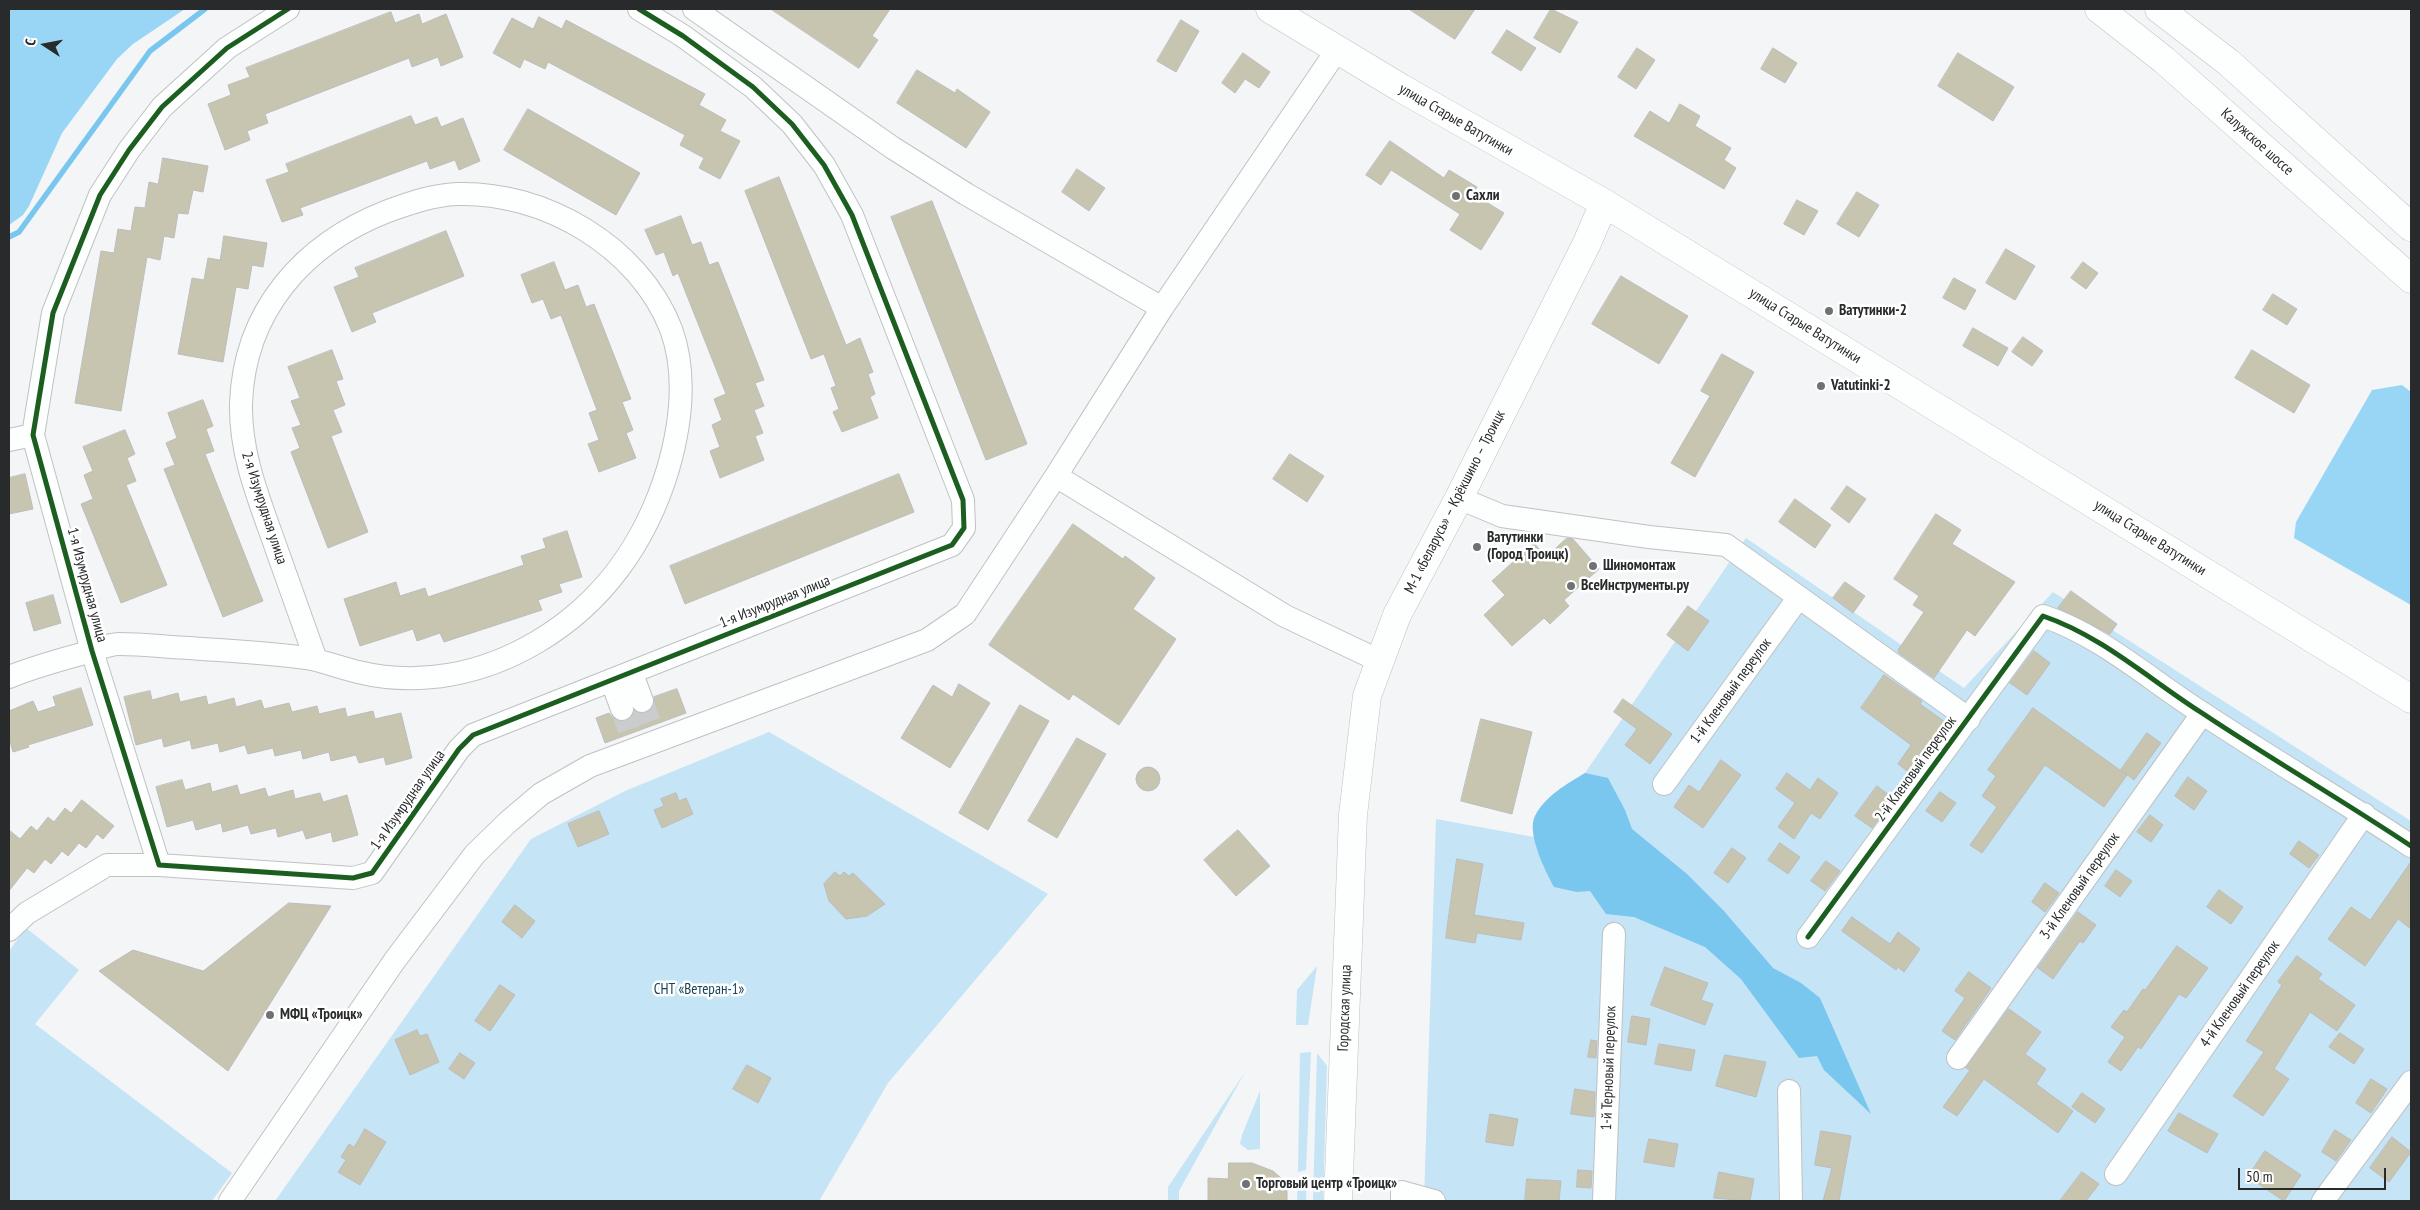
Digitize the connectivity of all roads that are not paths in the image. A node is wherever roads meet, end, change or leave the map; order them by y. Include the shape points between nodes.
1 (288, 9) edge
2 (639, 9) edge
3 (694, 9) edge
4 (1270, 9) edge
5 (2098, 9) edge
6 (2159, 9) edge
7 (1338, 50) junction
8 (1604, 203) junction
9 (2411, 227) edge
10 (2411, 279) edge
11 (1162, 308) junction
12 (33, 435) junction
13 (9, 440) edge
14 (1056, 476) junction
15 (1459, 498) junction
16 (1799, 597) junction
17 (92, 651) junction
18 (316, 660) junction
19 (1380, 662) junction
20 (9, 677) edge
21 (622, 678) junction
22 (2411, 699) edge
23 (632, 705) tunnel mouth
24 (2202, 714) junction
25 (1969, 719) junction
26 (1664, 784) dead end
27 (2364, 814) junction
28 (1353, 815) joint
29 (2411, 846) edge
30 (159, 865) junction
31 (9, 930) edge
32 (1614, 934) dead end
33 (1808, 937) dead end
34 (1958, 1058) dead end
35 (2411, 1082) edge
36 (1789, 1091) dead end
37 (2116, 1174) dead end
38 (1402, 1197) edge
39 (230, 1201) edge
40 (1338, 1201) edge
41 (1434, 1201) edge
42 (1604, 1201) edge
43 (1791, 1201) edge
44 (2323, 1201) edge

1 - 12 street, 1-я Изумрудная улица via 227,48 162,107 100,195 54,313
2 - 21 street, 1-я Изумрудная улица via 683,36 753,87 792,124 824,165 852,215 960,491 964,528 952,545
3 - 11 street via 893,148
4 - 7 main road, улица Старые Ватутинки
5 - 10 main road, Калужское шоссе via 2164,60
6 - 9 main road via 2228,62
7 - 8 main road, улица Старые Ватутинки
7 - 11 street
8 - 15 main road, М-1 «Беларусь» – Крёкшино – Троицк via 1587,244
8 - 22 main road, улица Старые Ватутинки
11 - 14 street
12 - 13 street
12 - 17 street, 1-я Изумрудная улица
14 - 19 street via 1284,616
14 - 39 street via 965,614 927,640 643,738 541,794 508,822 475,854 395,960
15 - 16 street via 1502,516 1726,545
15 - 19 main road, М-1 «Беларусь» – Крёкшино – Троицк via 1397,615
16 - 25 street
16 - 26 street, 1-й Кленовый переулок
17 - 18 street, 2-я Изумрудная улица via 114,643 280,654
17 - 20 street, 2-я Изумрудная улица
17 - 30 street, 1-я Изумрудная улица
18 - 18 street, 2-я Изумрудная улица via 397,678 463,673 500,662 538,642 572,618 612,580 637,545 659,500 671,458 681,409 679,360 662,312 629,264 567,219 528,204 491,197 456,194 414,201 334,236 295,272 268,306 253,338 245,368 242,433 256,492
19 - 28 main road, М-1 «Беларусь» – Крёкшино – Троицк via 1367,696
21 - 23 street
21 - 30 street, 1-я Изумрудная улица via 473,736 459,749 372,873 353,878
24 - 25 street, 2-й Кленовый переулок via 2108,649 2067,624 2043,616
24 - 27 street
24 - 34 street, 3-й Кленовый переулок
25 - 33 street, 2-й Кленовый переулок
27 - 29 street
27 - 37 street, 4-й Кленовый переулок
28 - 40 main road, Городская улица
30 - 31 street via 107,865 27,913
32 - 42 street, 1-й Терновый переулок
35 - 44 street
36 - 43 street
38 - 41 street

